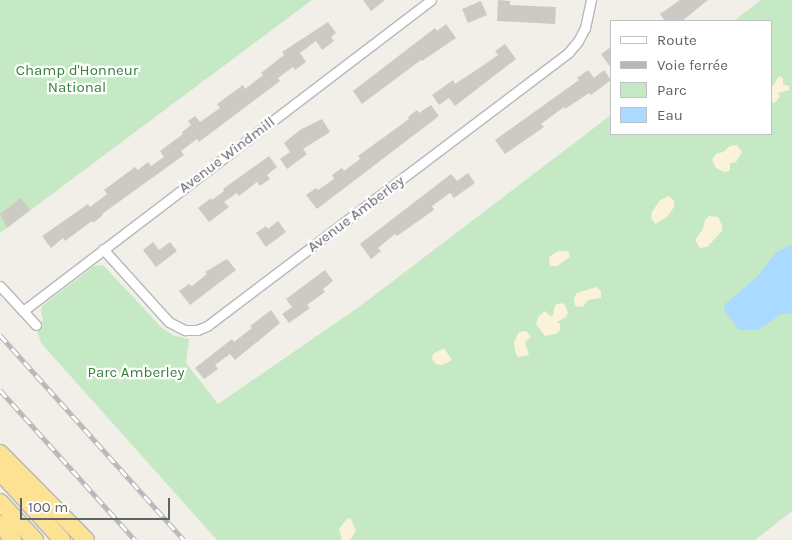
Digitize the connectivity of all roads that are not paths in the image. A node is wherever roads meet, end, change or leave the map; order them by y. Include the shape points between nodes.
1 (432, 0) edge
2 (591, 0) edge
3 (103, 249) junction
4 (0, 286) edge
5 (23, 311) junction
6 (36, 325) dead end
7 (0, 453) edge
8 (0, 472) edge
9 (0, 502) edge
10 (0, 524) edge
11 (13, 540) edge
12 (35, 540) edge
13 (62, 540) edge
14 (86, 540) edge

1 - 3 street, Avenue Windmill
2 - 3 street, Avenue Amberley via 585,28 568,53 207,326 186,330 169,322
3 - 5 street, Avenue Windmill
4 - 5 street
5 - 6 street
7 - 14 highway
8 - 13 highway
9 - 12 highway
10 - 11 highway

